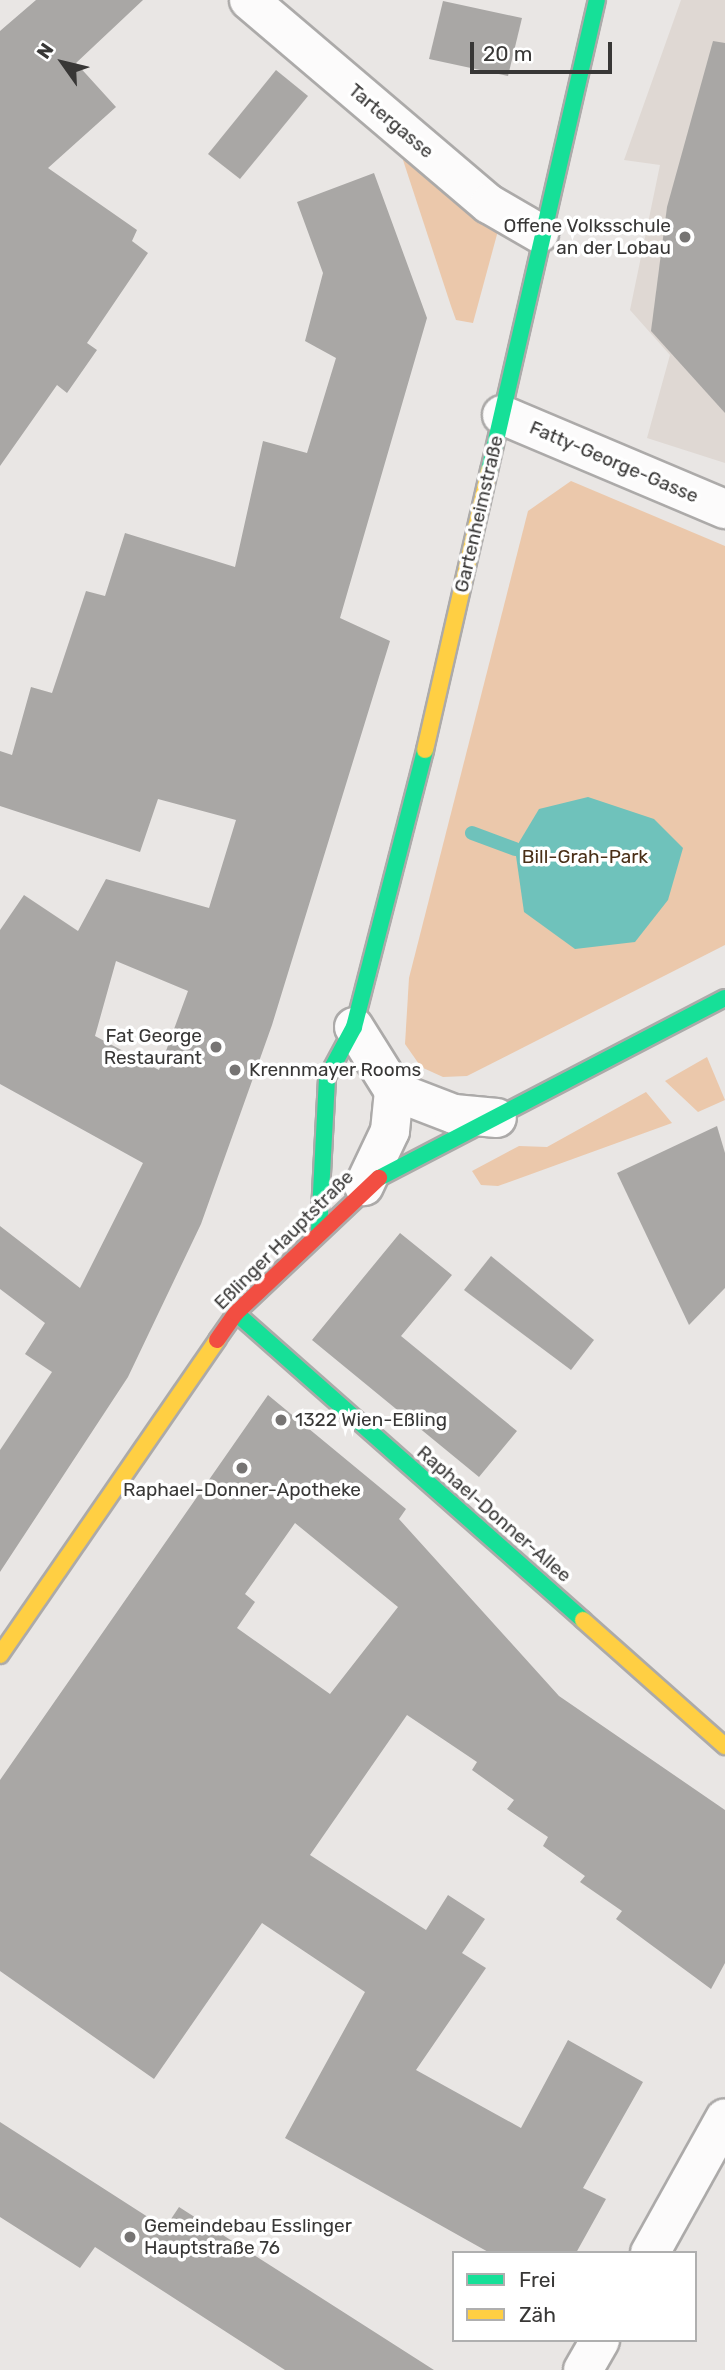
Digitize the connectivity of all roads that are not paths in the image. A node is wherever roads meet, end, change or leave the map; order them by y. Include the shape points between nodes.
1 (249, 0) edge
2 (597, 0) edge
3 (539, 233) junction
4 (502, 415) junction
5 (725, 509) edge
6 (725, 998) edge
7 (354, 1027) junction
8 (394, 1091) junction
9 (497, 1118) junction
10 (364, 1186) junction
11 (319, 1231) junction
12 (236, 1313) junction
13 (0, 1655) edge
14 (725, 1746) edge
15 (725, 2118) edge
16 (651, 2251) edge
17 (599, 2342) edge
18 (583, 2370) edge

1 - 3 street, Tartergasse via 489,204
2 - 3 street, Gartenheimstraße
3 - 4 street, Gartenheimstraße
4 - 5 street, Fatty-George-Gasse
4 - 7 street, Gartenheimstraße
6 - 9 street, Eßlinger Hauptstraße
7 - 8 street
7 - 11 street, Gartenheimstraße via 326,1087
8 - 9 street via 454,1114
8 - 10 street via 390,1131
9 - 10 street, Eßlinger Hauptstraße
10 - 11 street, Eßlinger Hauptstraße
11 - 12 street, Eßlinger Hauptstraße
12 - 13 street, Eßlinger Hauptstraße
12 - 14 street, Raphael-Donner-Allee
15 - 16 street
17 - 18 street

